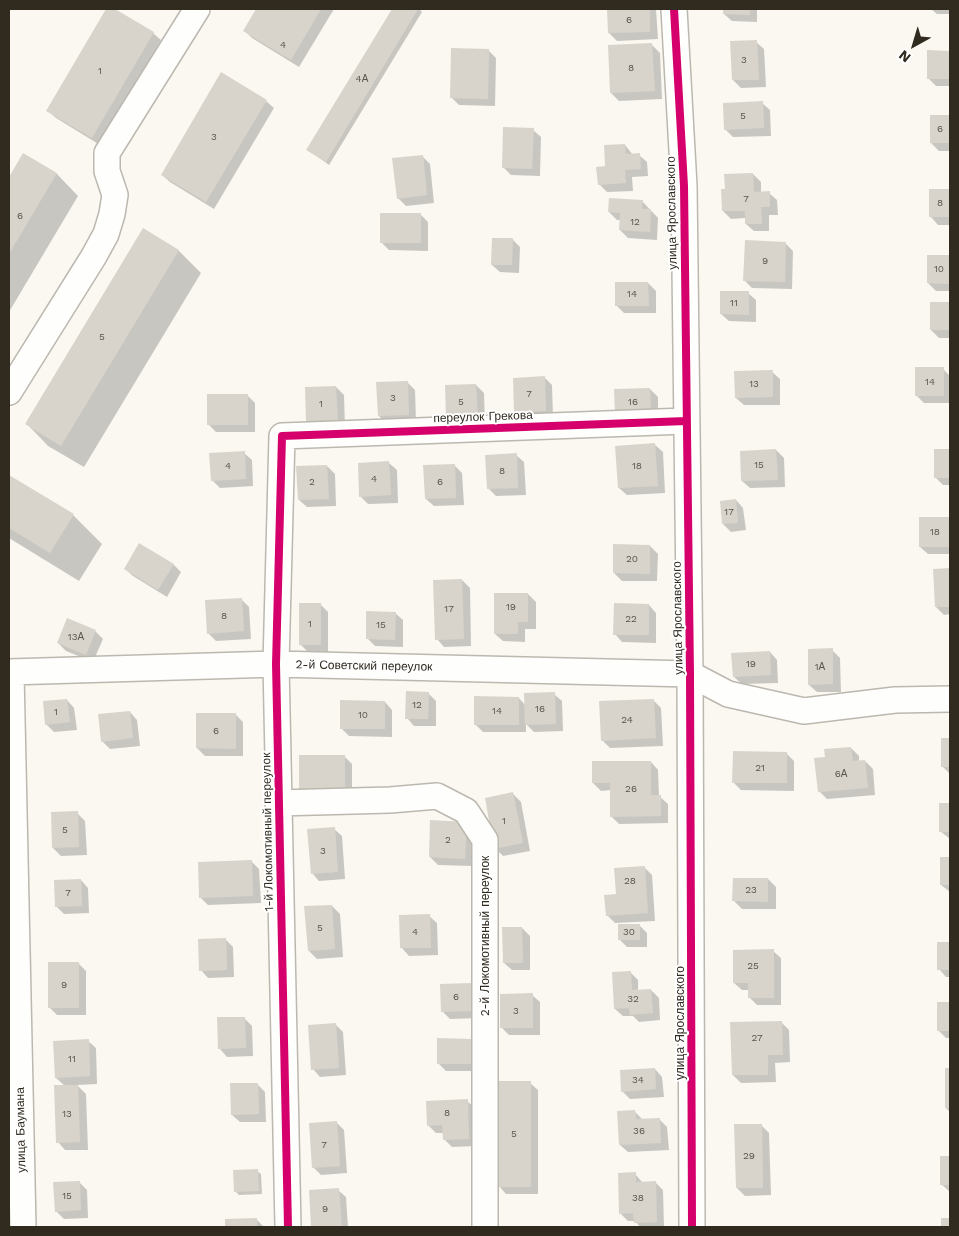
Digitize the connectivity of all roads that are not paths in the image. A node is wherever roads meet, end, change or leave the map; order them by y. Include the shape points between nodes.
1 (197, 9) edge
2 (674, 9) edge
3 (9, 392) edge
4 (686, 420) junction
5 (282, 436) joint
6 (276, 664) junction
7 (10, 673) edge
8 (690, 674) junction
9 (950, 699) edge
10 (278, 803) junction
11 (23, 1227) edge
12 (288, 1227) edge
13 (485, 1227) edge
14 (692, 1227) edge

1 - 3 street via 107,153 107,171 115,195 106,234
2 - 4 street, улица Ярославского via 684,186
4 - 5 street, переулок Грекова
4 - 8 street, улица Ярославского
5 - 6 street, 1-й Локомотивный переулок
6 - 7 street, 2-й Советский переулок
6 - 8 street, 2-й Советский переулок
6 - 10 street, 1-й Локомотивный переулок
7 - 11 street, улица Баумана
8 - 9 street via 728,694 804,711 895,700
8 - 14 street, улица Ярославского
10 - 12 street, 1-й Локомотивный переулок
10 - 13 street, 2-й Локомотивный переулок via 437,796 466,811 485,840

